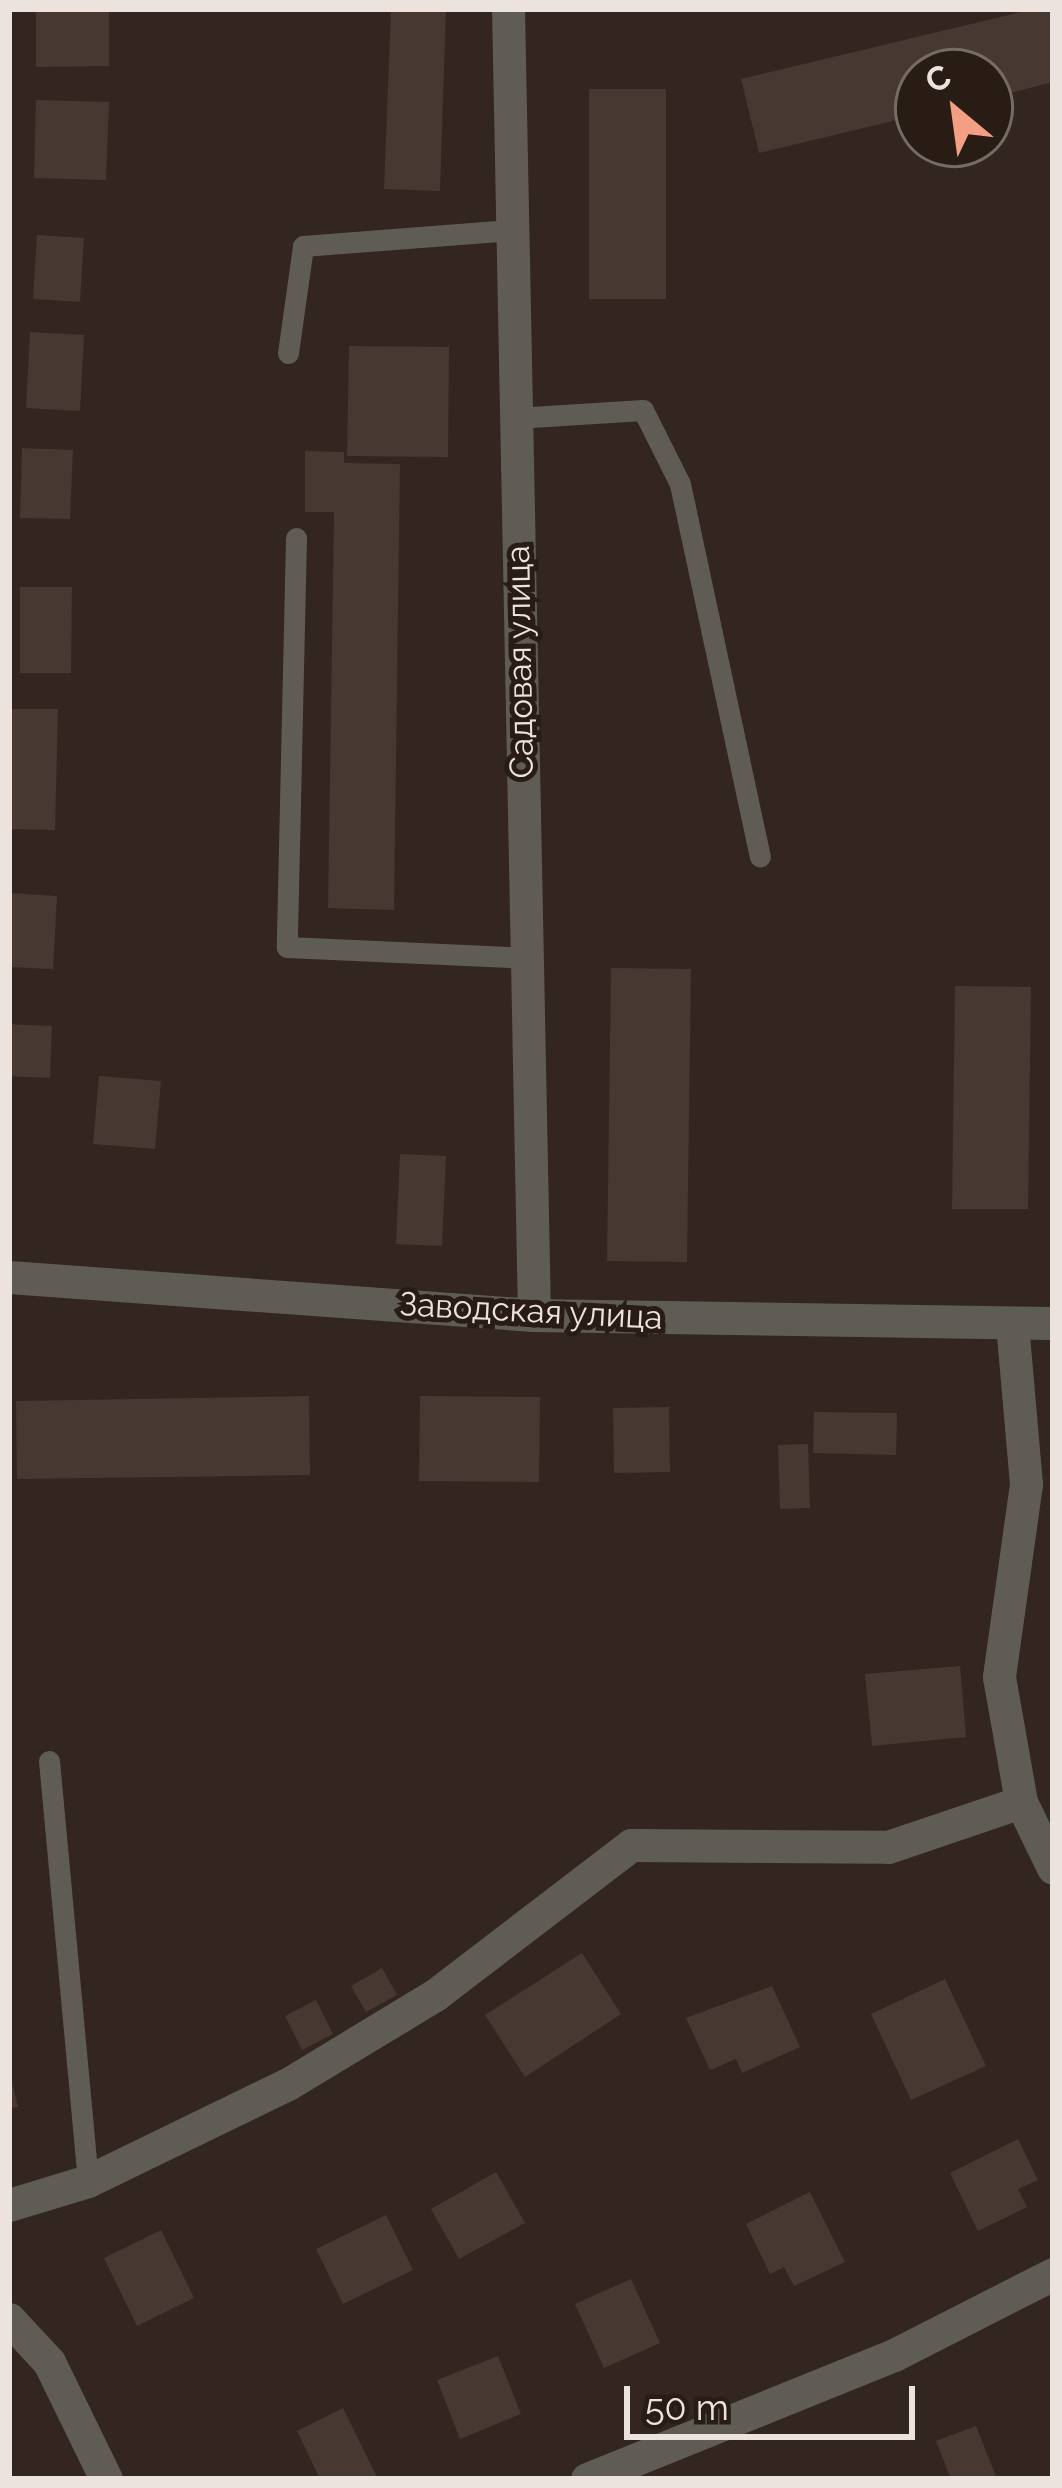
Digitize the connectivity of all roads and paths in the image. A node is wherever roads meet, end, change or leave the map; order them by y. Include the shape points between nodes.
1 (508, 9) edge
2 (511, 230) junction
3 (288, 353) dead end
4 (515, 418) junction
5 (296, 538) dead end
6 (760, 856) dead end
7 (526, 958) junction
8 (9, 1277) edge
9 (534, 1315) junction
10 (1012, 1324) junction
11 (1053, 1324) edge
12 (49, 1761) dead end
13 (1021, 1802) junction
14 (1052, 1864) edge
15 (88, 2181) junction
16 (9, 2206) edge
17 (1053, 2274) edge
18 (9, 2318) edge
19 (106, 2479) edge
20 (587, 2479) edge

1 - 2 street, Садовая улица
2 - 3 lane via 302,246
2 - 4 street, Садовая улица
4 - 6 lane via 643,410 680,484
4 - 7 street, Садовая улица
5 - 7 lane via 287,947
7 - 9 street, Садовая улица
8 - 9 street, Заводская улица
9 - 10 street, Заводская улица
10 - 11 street, Заводская улица
10 - 13 street via 1026,1484 999,1676
12 - 15 lane
13 - 14 street
13 - 15 street via 888,1847 631,1845 435,1995 288,2084
15 - 16 street
17 - 20 street via 894,2354
18 - 19 street via 49,2362

